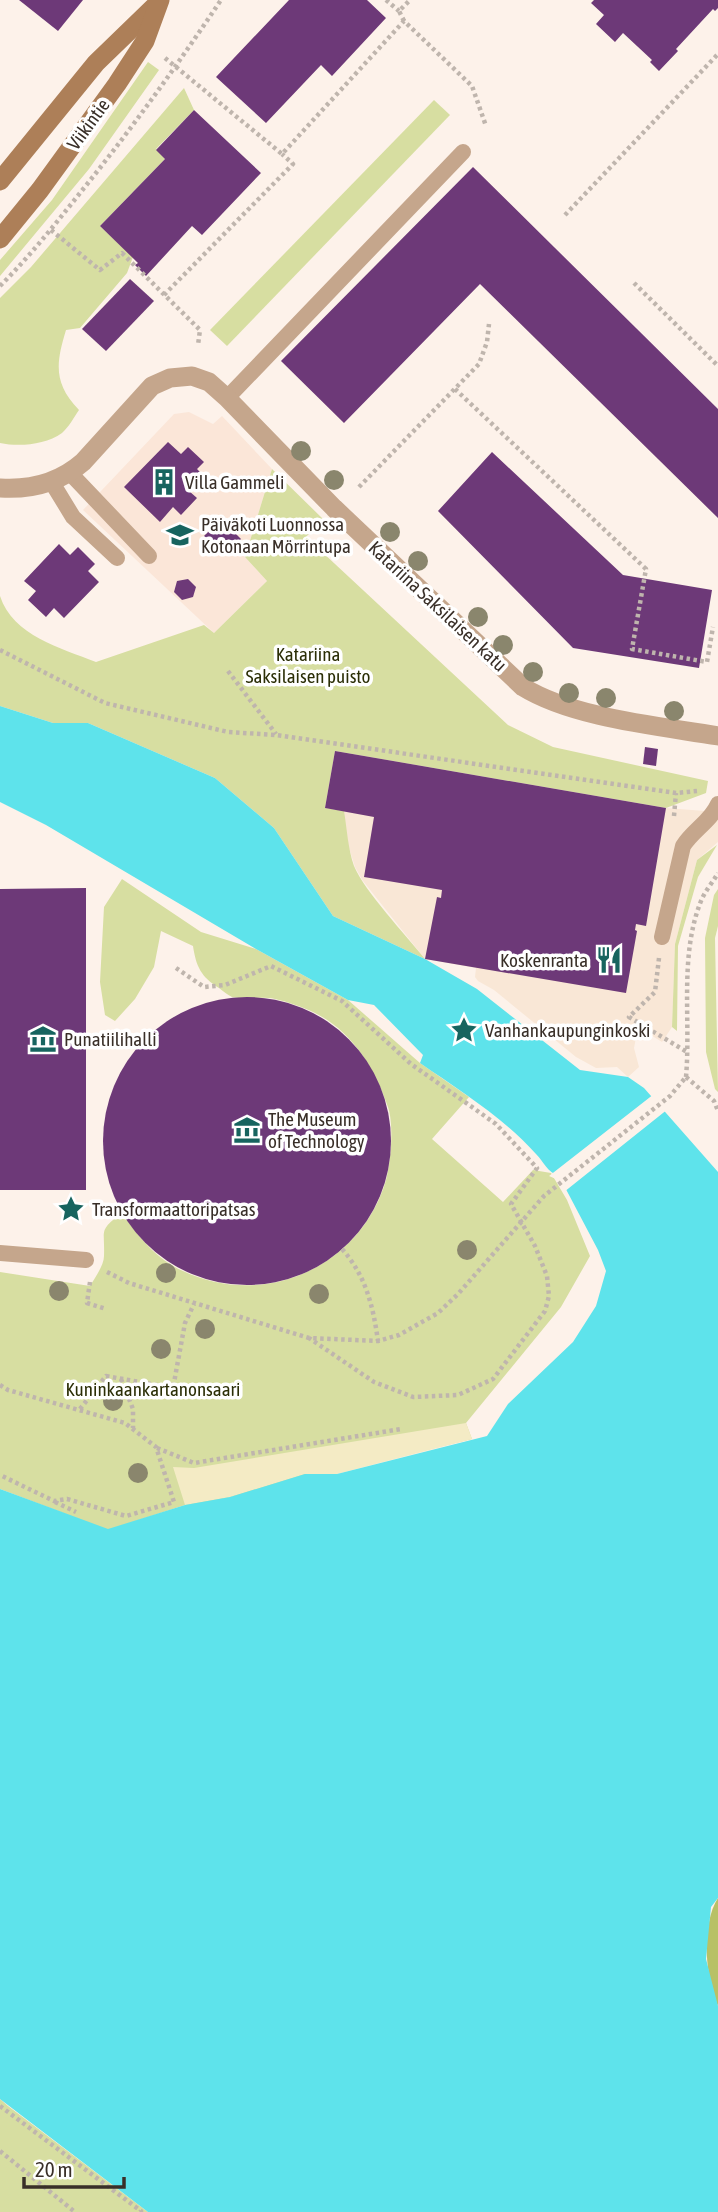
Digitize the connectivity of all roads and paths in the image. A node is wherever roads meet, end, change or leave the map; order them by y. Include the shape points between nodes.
1 (160, 0) edge
2 (221, 0) edge
3 (386, 0) edge
4 (410, 0) edge
5 (399, 12) junction
6 (404, 21) junction
7 (145, 41) junction
8 (718, 54) edge
9 (176, 67) junction
10 (486, 126) dead end
11 (463, 152) dead end
12 (282, 154) junction
13 (0, 181) edge
14 (565, 215) dead end
15 (51, 230) junction
16 (0, 239) edge
17 (634, 283) dead end
18 (0, 286) edge
19 (164, 295) junction
20 (489, 324) dead end
21 (198, 345) dead end
22 (718, 366) edge
23 (455, 389) junction
24 (227, 398) junction
25 (71, 473) junction
26 (51, 481) junction
27 (359, 487) dead end
28 (0, 488) edge
29 (149, 556) dead end
30 (117, 558) dead end
31 (713, 627) dead end
32 (0, 650) edge
33 (228, 671) dead end
34 (276, 735) junction
35 (718, 736) edge
36 (718, 804) edge
37 (675, 805) dead end
38 (718, 873) edge
39 (662, 937) joint
40 (176, 968) dead end
41 (688, 1053) junction
42 (686, 1077) junction
43 (718, 1111) edge
44 (520, 1223) junction
45 (342, 1249) dead end
46 (0, 1253) edge
47 (86, 1260) joint
48 (90, 1286) dead end
49 (194, 1304) junction
50 (106, 1309) dead end
51 (309, 1338) junction
52 (378, 1341) junction
53 (121, 1378) junction
54 (0, 1385) edge
55 (79, 1409) junction
56 (133, 1429) junction
57 (401, 1429) dead end
58 (156, 1447) junction
59 (0, 1475) edge
60 (54, 1501) junction
61 (76, 1512) dead end
62 (0, 2106) edge
63 (0, 2151) edge
64 (75, 2212) edge
65 (140, 2212) edge

1 - 7 main road, Viikintie
1 - 13 main road, Viikintie via 96,63
2 - 9 path
3 - 5 path
4 - 5 path
5 - 6 path
6 - 10 path via 472,86
6 - 12 path
7 - 9 path
7 - 16 main road, Viikintie via 64,158
8 - 14 path
9 - 12 path
9 - 15 path
11 - 24 lane
12 - 19 path via 293,164
15 - 18 path
15 - 19 path via 100,270 122,253
17 - 22 path
19 - 21 path via 200,330
20 - 23 path via 479,364
23 - 27 path
23 - 31 path via 646,569 632,649 707,662
24 - 25 street, Katariina Saksilaisen katu via 209,382 191,376 152,386
24 - 35 street, Katariina Saksilaisen katu via 334,508 523,687 575,710
25 - 26 street, Katariina Saksilaisen katu
25 - 29 lane
26 - 28 street, Katariina Saksilaisen katu via 23,489
26 - 30 lane via 74,517
32 - 34 path via 105,703 228,732
33 - 34 path
34 - 37 path via 676,793
36 - 39 lane via 683,846
38 - 41 path via 701,901 688,954
39 - 41 path via 655,992 629,1017
40 - 44 path via 204,987 225,985 271,966 342,1001 411,1064 496,1124 537,1168 511,1204
41 - 42 path
42 - 43 path via 714,1101
42 - 44 path via 670,1096 544,1196
44 - 51 path via 548,1276 550,1296 545,1311 493,1379 458,1395 414,1397 374,1382
44 - 52 path via 438,1313
45 - 52 path via 358,1269 372,1301
46 - 47 lane
47 - 49 path via 129,1283
48 - 50 path via 88,1303
49 - 51 path
49 - 53 path via 185,1323 173,1388
51 - 52 path
53 - 55 path via 106,1376
53 - 56 path via 133,1409
54 - 55 path
55 - 56 path
56 - 58 path
57 - 58 path via 194,1463
58 - 60 path via 174,1502 126,1516 66,1499
59 - 60 path
60 - 61 path
62 - 65 path
63 - 64 path

